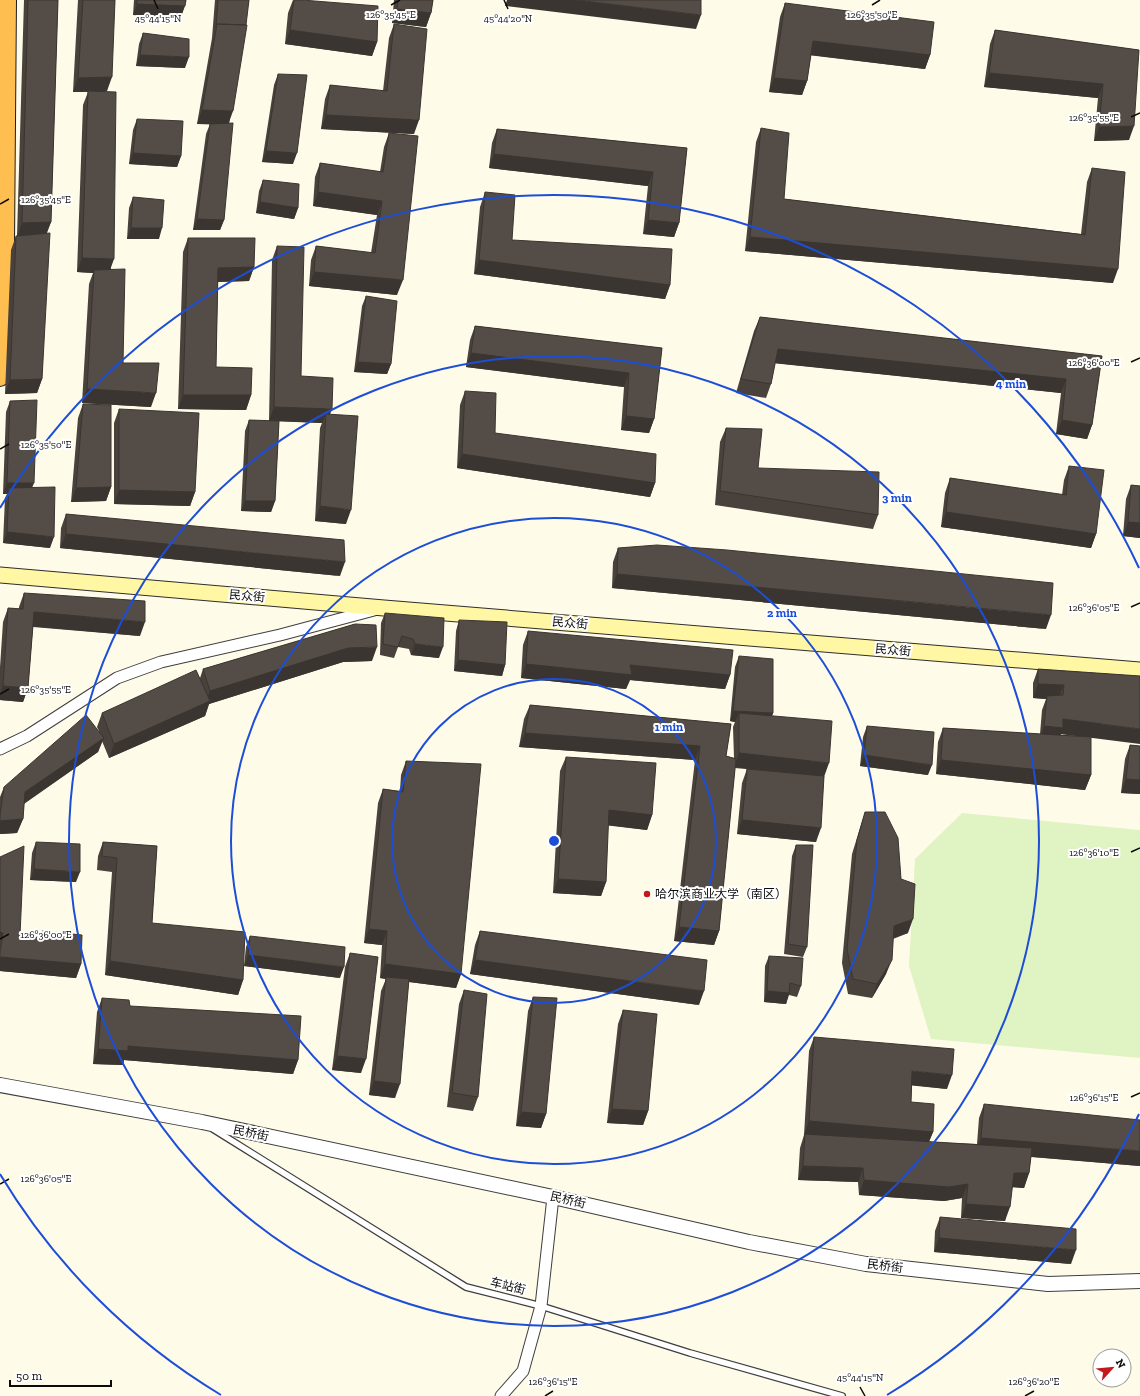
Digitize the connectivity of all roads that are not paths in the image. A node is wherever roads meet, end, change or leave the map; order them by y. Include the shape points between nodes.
1 (7, 0) edge
2 (3, 244) edge
3 (0, 377) edge
4 (0, 575) edge
5 (384, 608) junction
6 (1140, 670) edge
7 (0, 749) edge
8 (0, 1086) edge
9 (202, 1122) junction
10 (552, 1196) junction
11 (1140, 1281) edge
12 (541, 1306) junction
13 (501, 1396) edge
14 (842, 1396) edge

1 - 2 highway
2 - 3 highway
4 - 5 main road, 民众街
5 - 6 main road, 民众街
5 - 7 street via 162,662 117,678 27,736
8 - 9 street, 民桥街
9 - 10 street, 民桥街
9 - 12 lane, 车站街 via 466,1287
10 - 11 street, 民桥街 via 749,1242 866,1264 1048,1284
10 - 12 street
12 - 13 street via 523,1371
12 - 14 lane, 车站街 via 690,1353

